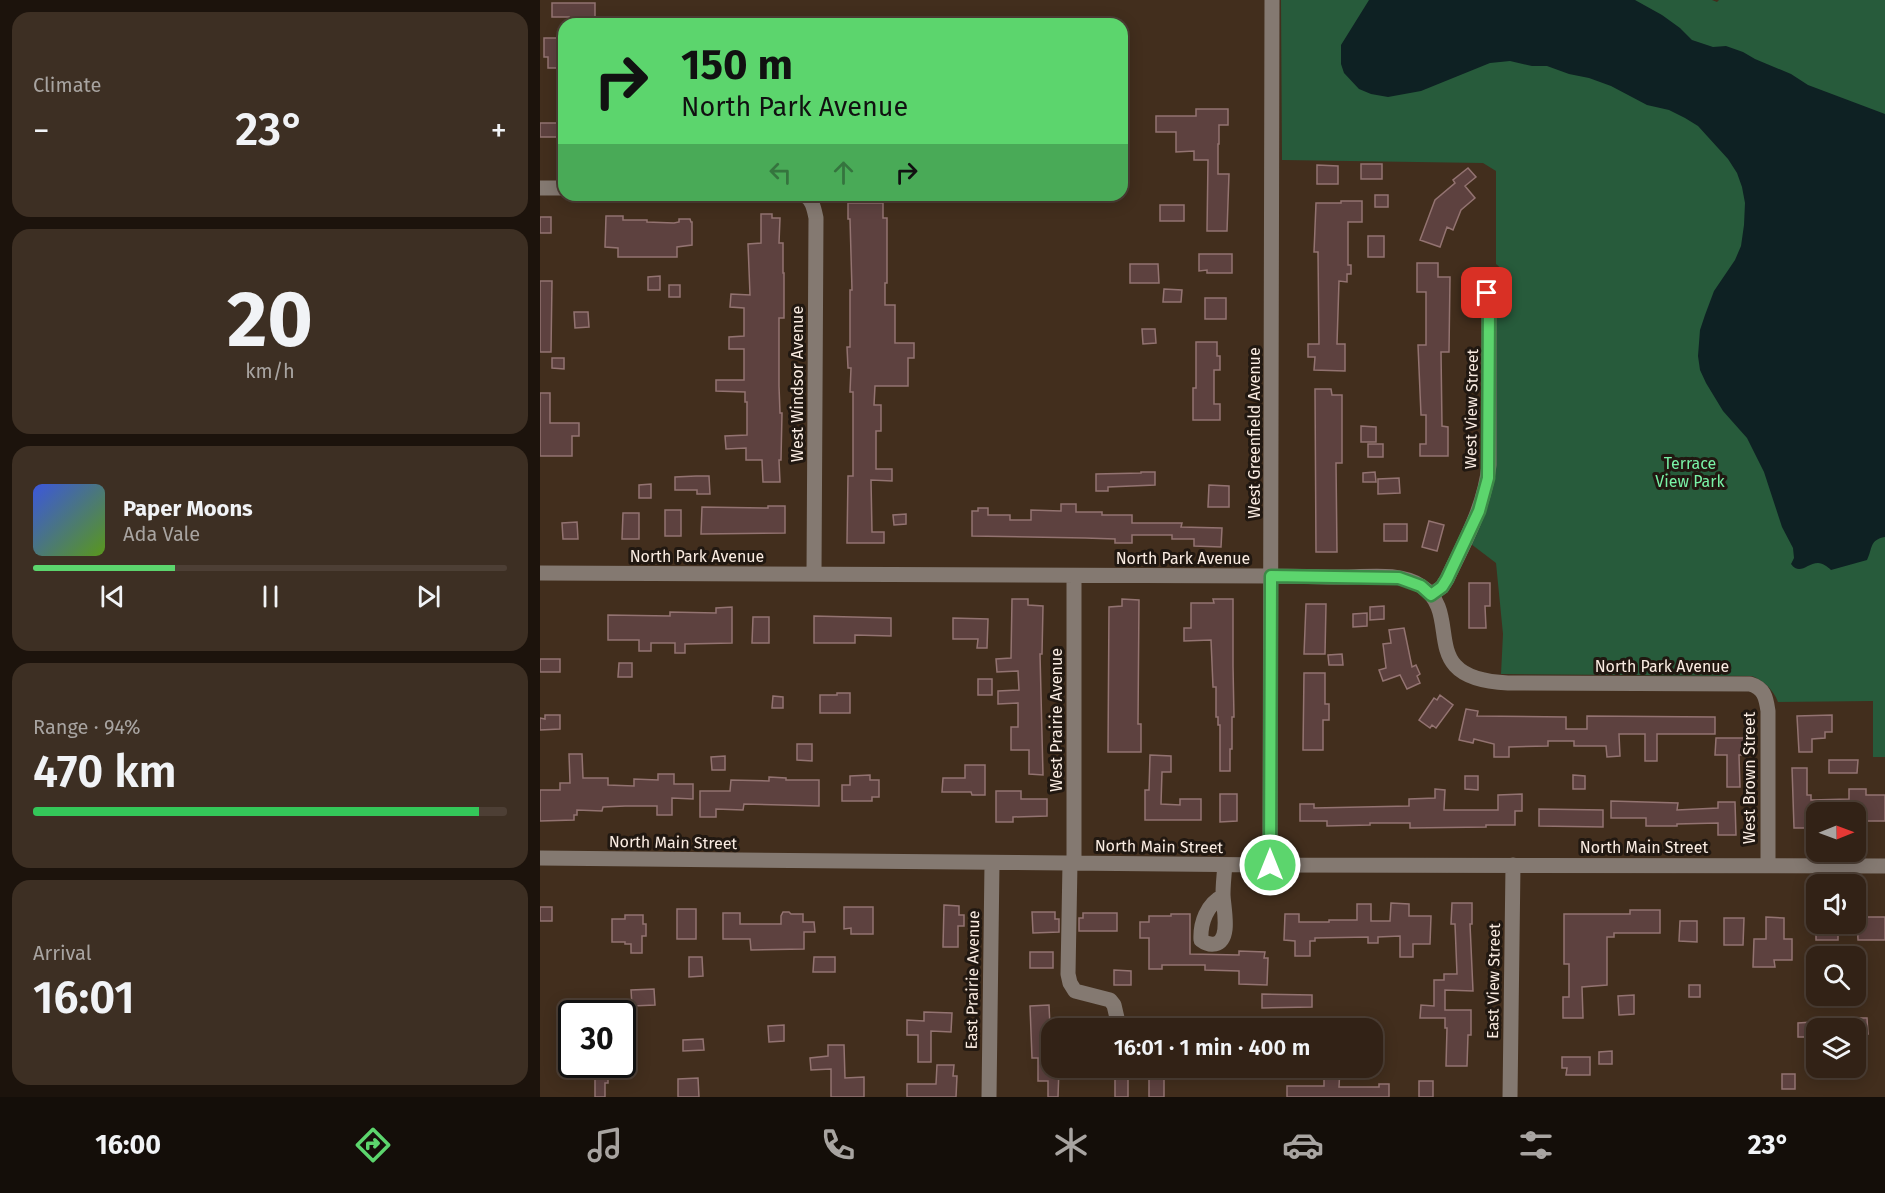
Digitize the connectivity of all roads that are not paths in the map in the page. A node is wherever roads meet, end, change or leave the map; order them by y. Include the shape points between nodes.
1 (1272, 0) edge
2 (540, 188) edge
3 (558, 188) edge
4 (810, 201) edge
5 (1484, 280) dead end
6 (540, 573) edge
7 (814, 574) junction
8 (1074, 576) junction
9 (1271, 576) junction
10 (1431, 595) junction
11 (1763, 692) joint
12 (540, 858) edge
13 (992, 863) junction
14 (1072, 863) junction
15 (1225, 865) junction
16 (1270, 865) junction
17 (1513, 865) junction
18 (1768, 865) junction
19 (1885, 866) edge
20 (1223, 896) dead end
21 (1117, 1018) dead end
22 (988, 1097) edge
23 (1510, 1097) edge

1 - 9 street, West Greenfield Avenue
2 - 3 street
4 - 7 street, West Windsor Avenue via 816,218
5 - 10 street, West View Street via 1489,306 1488,478 1479,511 1447,579
6 - 7 street, North Park Avenue
7 - 8 street, North Park Avenue
8 - 9 street, North Park Avenue
8 - 14 street, West Prairie Avenue
9 - 10 street, North Park Avenue via 1399,578 1421,586
9 - 16 street, West Greenfield Avenue
10 - 11 street, North Park Avenue via 1451,659 1467,676 1483,681 1750,684
11 - 18 street, West Brown Street via 1768,711
12 - 13 street, North Main Street
13 - 14 street, North Main Street
13 - 22 street, East Prairie Avenue
14 - 15 street, North Main Street
14 - 21 street, West Prairie Avenue via 1070,983 1075,991 1110,1000
15 - 16 street, North Main Street
15 - 20 street
16 - 17 street, North Main Street
17 - 18 street, North Main Street
17 - 23 street, East View Street
18 - 19 street, North Main Street

